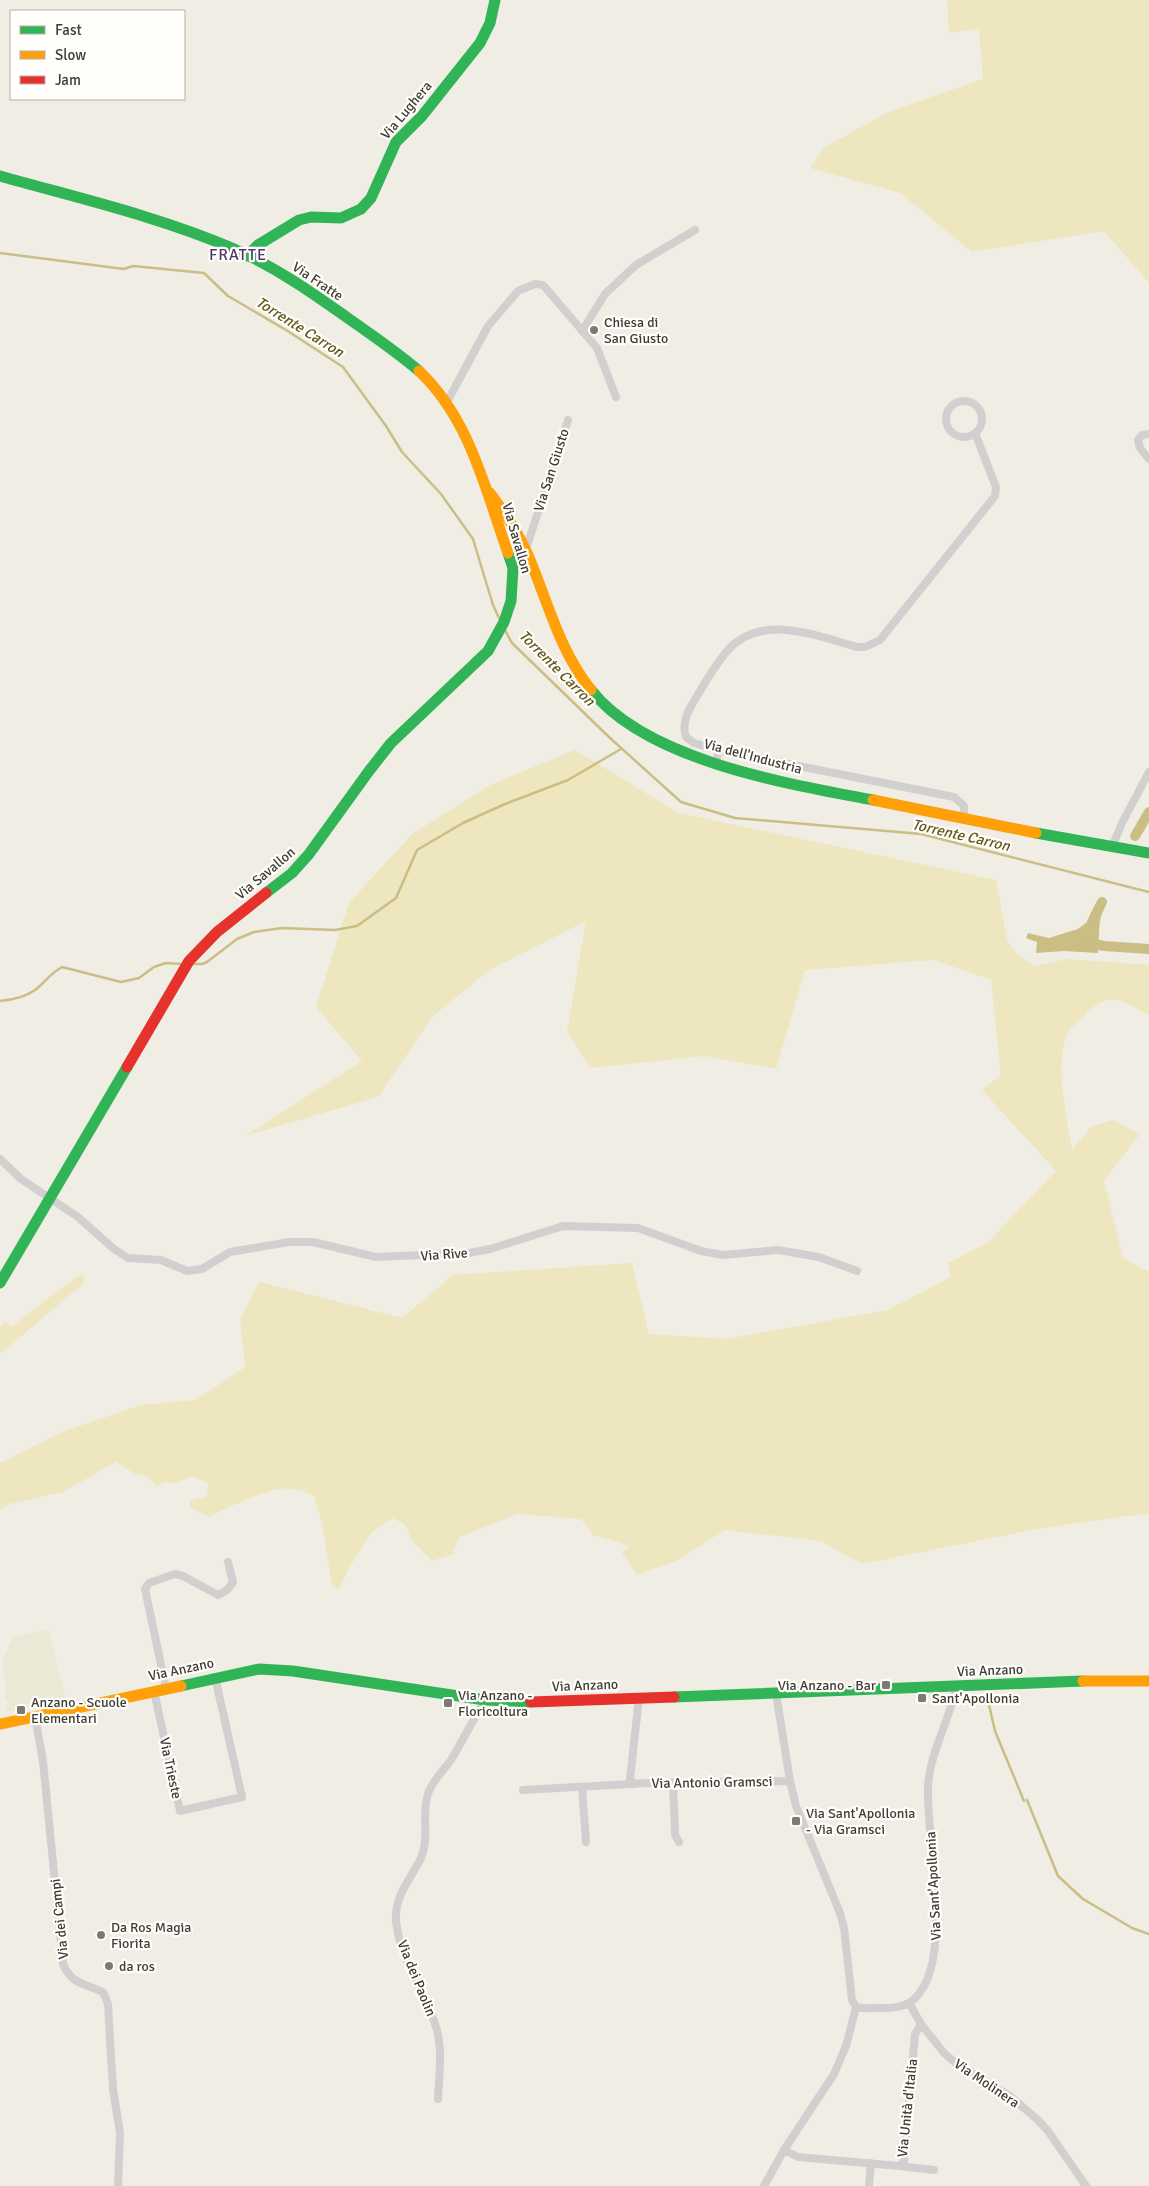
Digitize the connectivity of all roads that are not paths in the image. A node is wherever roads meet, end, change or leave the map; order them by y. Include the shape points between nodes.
1 (496, 0) edge
2 (0, 176) edge
3 (695, 230) dead end
4 (247, 256) junction
5 (582, 331) junction
6 (616, 397) dead end
7 (447, 402) junction
8 (568, 420) dead end
9 (975, 433) junction
10 (1149, 434) edge
11 (1149, 459) edge
12 (487, 490) junction
13 (526, 549) junction
14 (718, 750) junction
15 (716, 762) junction
16 (1149, 772) edge
17 (964, 818) junction
18 (1112, 847) junction
19 (1149, 853) edge
20 (0, 1159) edge
21 (49, 1199) junction
22 (857, 1272) dead end
23 (0, 1283) edge
24 (228, 1562) dead end
25 (215, 1677) junction
26 (1149, 1680) edge
27 (956, 1686) junction
28 (166, 1688) junction
29 (154, 1691) junction
30 (776, 1693) junction
31 (639, 1698) junction
32 (484, 1700) junction
33 (36, 1717) junction
34 (0, 1724) edge
35 (790, 1781) junction
36 (673, 1783) junction
37 (634, 1784) junction
38 (582, 1787) junction
39 (523, 1790) dead end
40 (586, 1842) dead end
41 (679, 1842) dead end
42 (909, 2003) junction
43 (856, 2007) junction
44 (921, 2024) junction
45 (438, 2099) dead end
46 (784, 2150) junction
47 (871, 2163) junction
48 (899, 2166) junction
49 (934, 2170) dead end
50 (118, 2186) edge
51 (764, 2186) edge
52 (869, 2186) edge
53 (1086, 2186) edge

1 - 4 main road, Via Lughera via 480,43 422,116 396,142 371,198 361,209 341,218 299,220 258,245
2 - 4 main road, Via Fratte via 184,229
3 - 5 street via 636,265 605,294
4 - 7 main road, Via Fratte via 283,276 388,346 413,366
5 - 6 street via 596,348
5 - 7 street via 543,285 535,284 518,290 488,326
7 - 12 main road, Via Fratte
8 - 13 street, Via San Giusto
9 - 9 street via 982,418 977,407 967,402 956,404 948,413 950,430 964,437
9 - 14 street via 996,487 996,496 892,626 880,640 866,647 792,630 764,631 740,640 716,664 691,706 684,726 686,737
10 - 11 street via 1138,440
12 - 13 main road, Via dell'Industria via 505,510
12 - 21 main road, Via Savallon via 512,568 514,593 494,643 380,756 319,845 296,870 204,943 187,965
13 - 15 main road, Via dell'Industria via 558,635 573,666 595,696 635,730
14 - 15 street
14 - 17 street via 954,797 964,806
15 - 17 main road, Via dell'Industria via 776,780
16 - 18 street
17 - 18 main road, Via dell'Industria
18 - 19 main road, Via dell'Industria
20 - 21 street, Via Rive via 21,1180
21 - 22 street, Via Rive via 78,1217 128,1258 161,1260 187,1271 202,1269 230,1252 289,1242 313,1242 376,1257 469,1253 562,1226 638,1228 702,1252 723,1255 778,1250 818,1257
21 - 23 main road, Via Savallon
24 - 28 street via 233,1582 218,1595 176,1574 150,1582 145,1589
25 - 28 main road, Via Anzano
25 - 29 street, Via Trieste via 242,1797 180,1811
25 - 32 main road, Via Anzano via 259,1669 279,1670
26 - 27 main road, Via Anzano
27 - 30 main road, Via Anzano
27 - 42 street, Via Sant'Apollonia via 928,1782 936,1946 927,1978
28 - 29 main road, Via Anzano
29 - 33 main road, Via Anzano
30 - 31 main road, Via Anzano
30 - 35 street
31 - 32 main road, Via Anzano via 528,1702
31 - 37 street, Via Antonio Gramsci via 630,1779
32 - 45 street, Via dei Paolin via 428,1792 422,1856 398,1902 396,1919 404,1955 437,2029
33 - 34 main road, Via Anzano
33 - 50 street, Via dei Campi via 62,1964 76,1982 103,1992 108,2004 113,2089 120,2133
35 - 36 street, Via Antonio Gramsci
35 - 43 street via 802,1822 840,1913 849,1984
36 - 37 street, Via Antonio Gramsci
36 - 41 street via 675,1835
37 - 38 street, Via Antonio Gramsci
38 - 39 street, Via Antonio Gramsci
38 - 40 street
42 - 43 street via 891,2008
42 - 44 street, Via Molinera
43 - 46 street via 846,2046 834,2074
44 - 48 street, Via Unità d'Italia via 915,2034 904,2162
44 - 53 street, Via Molinera via 958,2065 1010,2096 1038,2120
46 - 47 street, Via Unità d'Italia via 798,2157
46 - 51 street
47 - 48 street, Via Unità d'Italia
47 - 52 street
48 - 49 street

